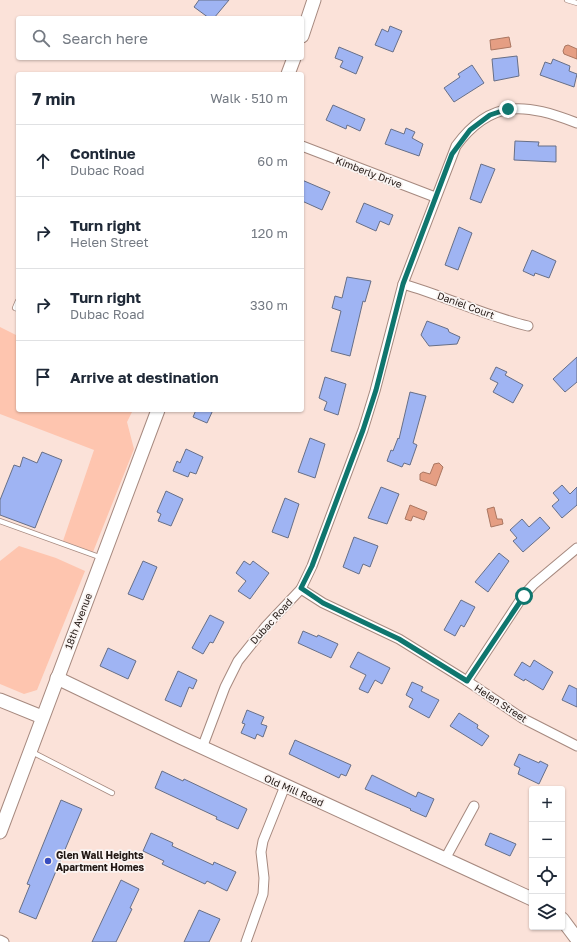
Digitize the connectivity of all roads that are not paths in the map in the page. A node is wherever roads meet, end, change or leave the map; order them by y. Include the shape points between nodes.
1 (314, 0) edge
2 (567, 0) edge
3 (577, 3) edge
4 (304, 30) edge
5 (293, 60) edge
6 (289, 72) edge
7 (577, 123) edge
8 (304, 147) edge
9 (435, 197) junction
10 (403, 284) junction
11 (528, 326) dead end
12 (157, 412) edge
13 (0, 521) edge
14 (577, 548) edge
15 (102, 558) junction
16 (301, 588) junction
17 (57, 678) junction
18 (467, 681) junction
19 (0, 700) edge
20 (42, 717) junction
21 (577, 746) edge
22 (202, 748) junction
23 (31, 751) junction
24 (285, 786) junction
25 (112, 793) dead end
26 (474, 806) dead end
27 (0, 832) edge
28 (446, 859) junction
29 (529, 898) edge
30 (565, 923) edge
31 (577, 939) edge
32 (0, 940) edge
33 (4, 942) edge
34 (246, 942) edge

1 - 4 street
2 - 3 lane
5 - 6 street
7 - 9 street, Dubac Road via 535,109 508,109 490,115 470,130 456,146
8 - 9 street, Kimberly Drive
9 - 10 street, Dubac Road
10 - 11 street, Daniel Court
10 - 16 street, Dubac Road via 363,430 312,566
12 - 15 street, 18th Avenue
13 - 15 lane
14 - 18 street via 534,584 524,596
15 - 17 street, 18th Avenue
16 - 18 street, Helen Street via 323,603 399,639
16 - 22 street, Dubac Road via 238,661 225,686
17 - 20 street, 18th Avenue
17 - 22 street, Old Mill Road
18 - 21 street, Helen Street via 522,718
19 - 20 street
20 - 23 street, 18th Avenue
22 - 24 street, Old Mill Road
23 - 25 lane
23 - 27 street, 18th Avenue
24 - 28 street, Old Mill Road
24 - 34 street via 263,841 263,894
26 - 28 street
28 - 29 street, Old Mill Road
30 - 31 street
32 - 33 street

